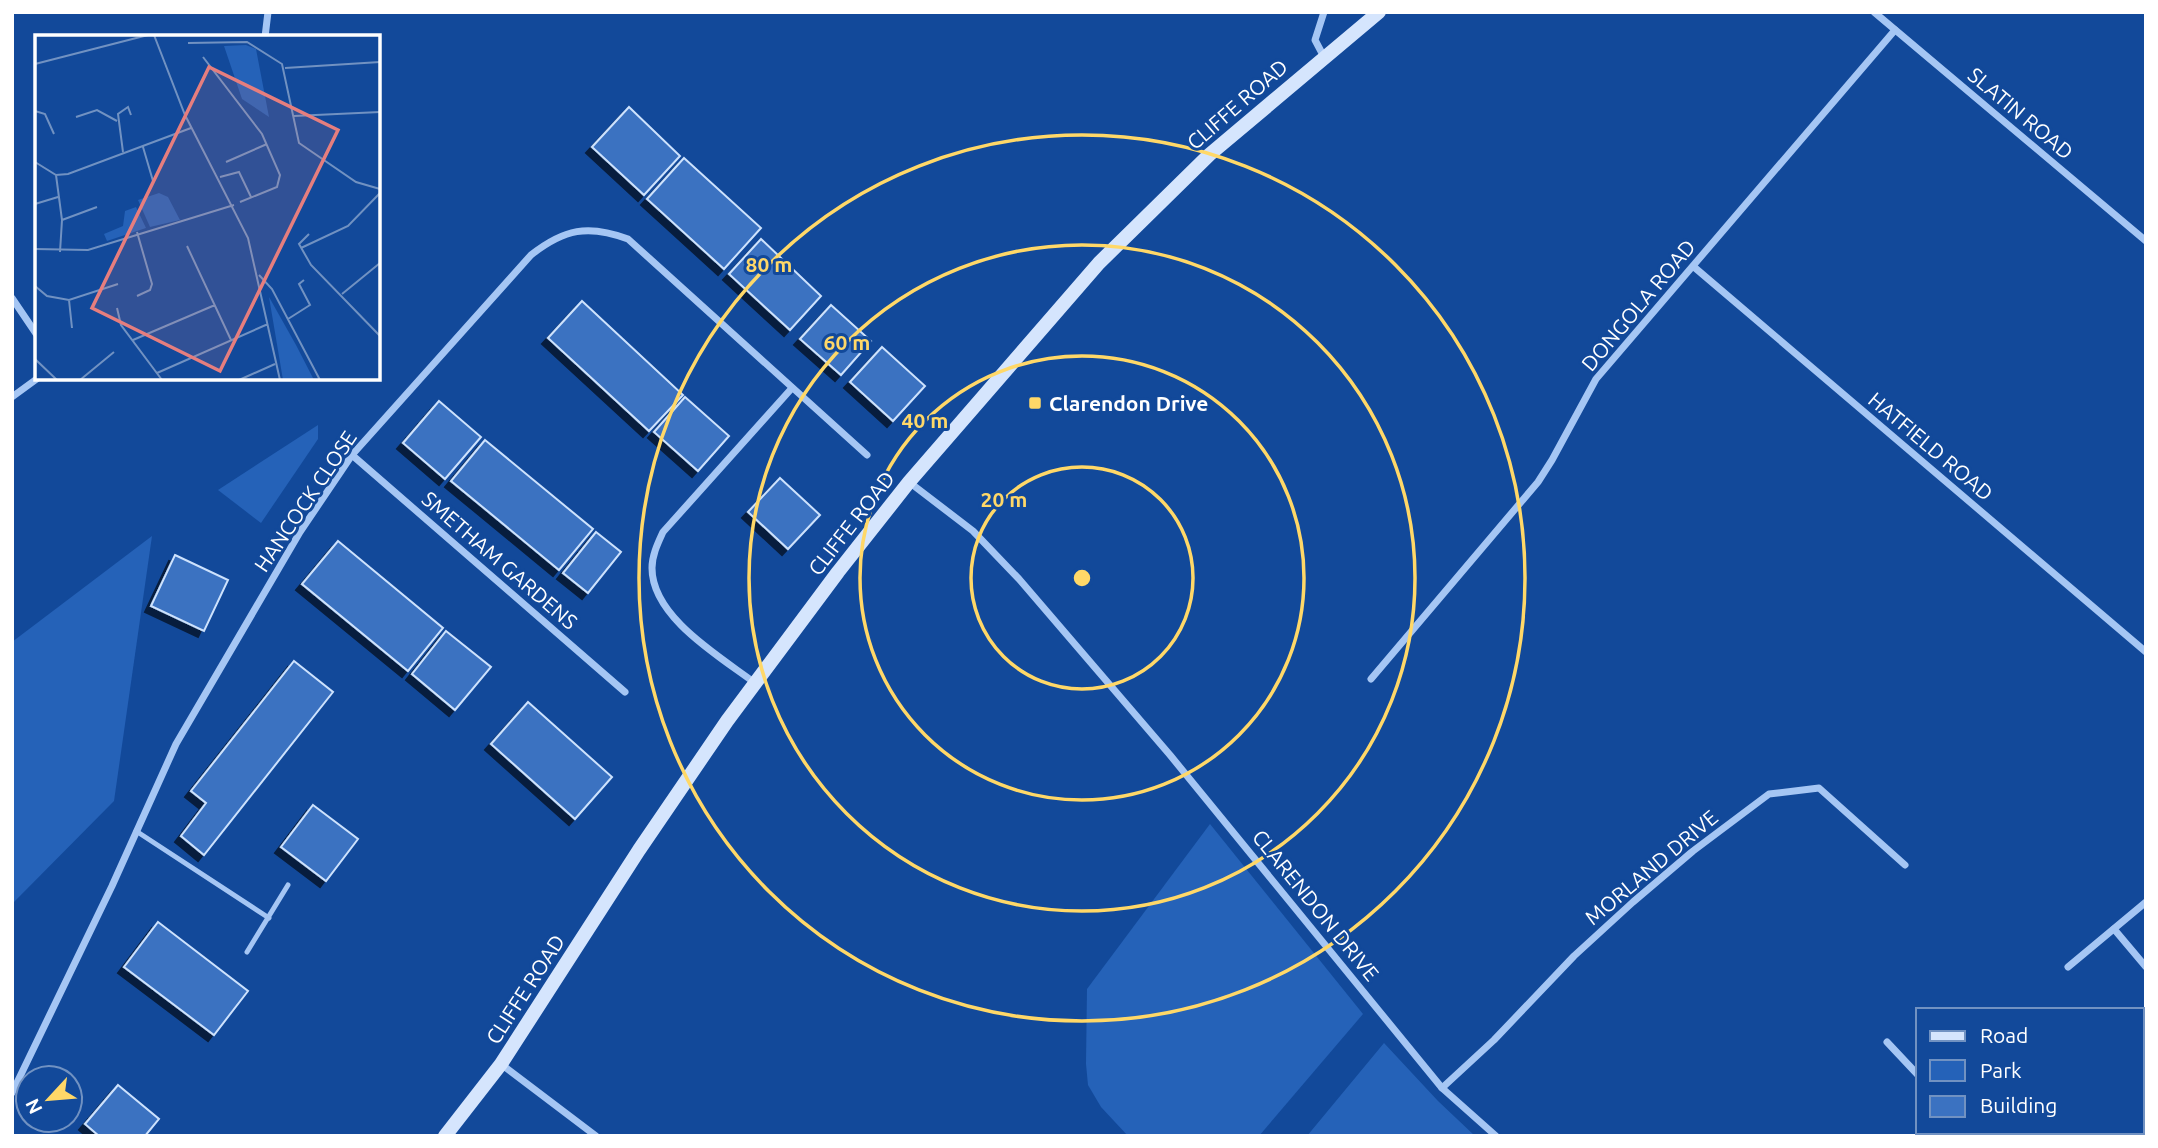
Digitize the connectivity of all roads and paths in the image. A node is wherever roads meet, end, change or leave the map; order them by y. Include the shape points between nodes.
1 (268, 12) edge
2 (1324, 12) edge
3 (1379, 12) edge
4 (1874, 12) edge
5 (1895, 30) junction
6 (265, 35) edge
7 (1324, 57) junction
8 (2146, 241) edge
9 (1693, 267) junction
10 (12, 298) edge
11 (35, 332) edge
12 (35, 380) edge
13 (792, 388) junction
14 (12, 397) edge
15 (352, 455) junction
16 (867, 455) dead end
17 (909, 482) junction
18 (2146, 652) edge
19 (1371, 679) dead end
20 (756, 684) junction
21 (625, 692) dead end
22 (136, 831) junction
23 (1905, 866) dead end
24 (288, 885) dead end
25 (2146, 902) edge
26 (269, 918) junction
27 (2114, 929) junction
28 (247, 952) dead end
29 (2068, 967) dead end
30 (2146, 967) edge
31 (1887, 1042) dead end
32 (501, 1064) junction
33 (1916, 1073) edge
34 (1442, 1088) junction
35 (12, 1093) edge
36 (445, 1136) edge
37 (596, 1136) edge
38 (1496, 1136) edge

1 - 6 street
2 - 7 street via 1315,40
3 - 7 street, CLIFFE ROAD
4 - 5 street, SLATIN ROAD
5 - 8 street, SLATIN ROAD
5 - 9 street, DONGOLA ROAD
7 - 17 street, CLIFFE ROAD via 1209,155 1099,263
9 - 18 street, HATFIELD ROAD
9 - 19 street, DONGOLA ROAD via 1596,379 1538,482
10 - 11 street
12 - 14 street
13 - 15 street, HANCOCK CLOSE via 628,239 606,230 584,229 561,235 531,255
13 - 16 street, HANCOCK CLOSE
13 - 20 street via 663,532 652,567 658,596 679,623
15 - 21 street, SMETHAM GARDENS
15 - 22 street, HANCOCK CLOSE via 300,532 176,744
17 - 20 street, CLIFFE ROAD
17 - 34 street, CLARENDON DRIVE via 973,531 1018,579 1170,755
20 - 32 street, CLIFFE ROAD via 639,850
22 - 26 lane
22 - 35 street, HANCOCK CLOSE
23 - 34 street, MORLAND DRIVE via 1819,788 1769,794 1633,902
24 - 26 lane
25 - 27 street
26 - 28 lane
27 - 29 street
27 - 30 street
31 - 33 street
32 - 36 street, CLIFFE ROAD
32 - 37 street
34 - 38 street, CLARENDON DRIVE

